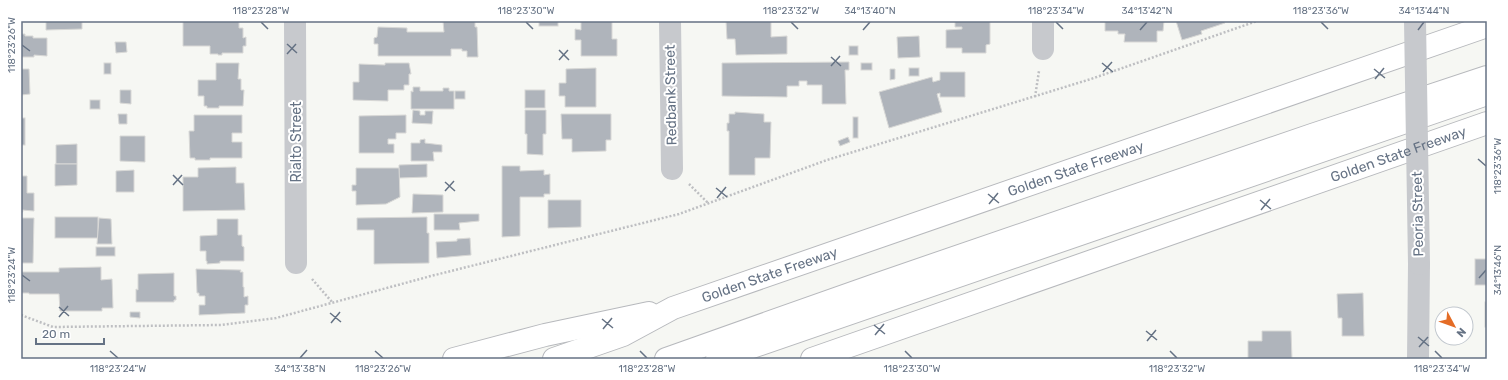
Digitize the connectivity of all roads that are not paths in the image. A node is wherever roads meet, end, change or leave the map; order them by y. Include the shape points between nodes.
1 (295, 21) edge
2 (670, 21) edge
3 (1043, 21) edge
4 (1415, 21) edge
5 (1487, 26) edge
6 (1043, 49) dead end
7 (1487, 77) edge
8 (1487, 94) edge
9 (1487, 123) edge
10 (672, 169) road end
11 (296, 263) road end
12 (673, 308) junction
13 (454, 359) edge
14 (554, 359) edge
15 (666, 359) edge
16 (717, 359) edge
17 (812, 359) edge
18 (1418, 359) edge

1 - 11 street, Rialto Street
2 - 10 street, Redbank Street
3 - 6 street
4 - 18 street, Peoria Street, bridge
5 - 12 highway, Golden State Freeway
7 - 15 highway
8 - 16 highway
9 - 17 highway, Golden State Freeway
12 - 13 highway via 545,335
12 - 14 highway, Golden State Freeway via 624,335

